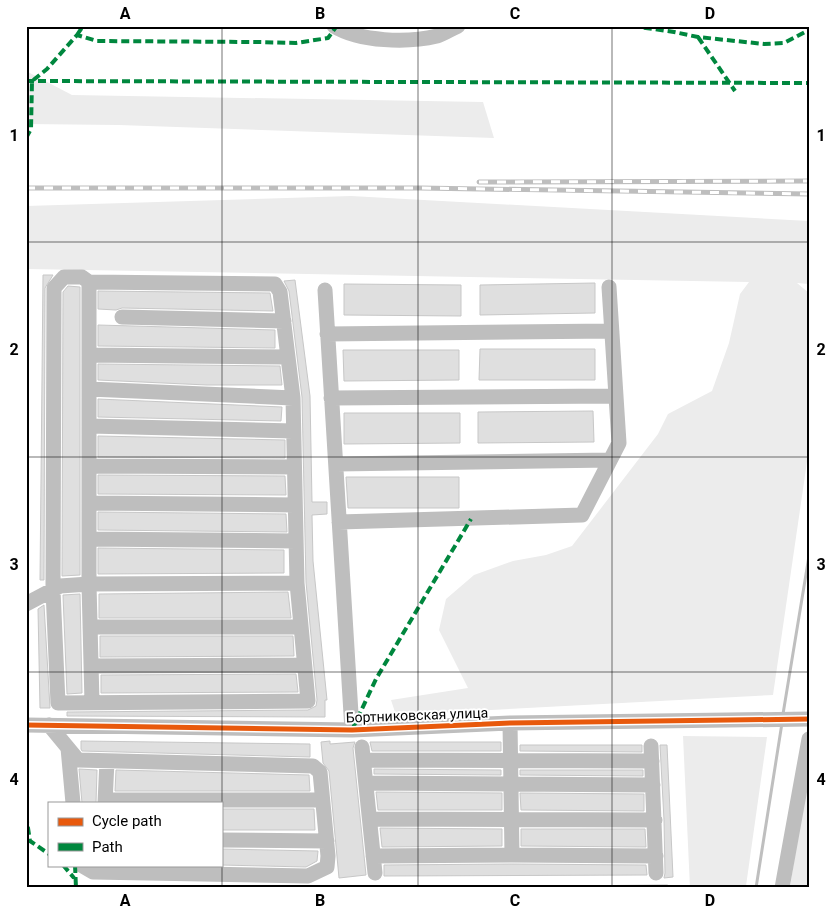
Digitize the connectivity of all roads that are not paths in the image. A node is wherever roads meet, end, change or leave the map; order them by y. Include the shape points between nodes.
1 (334, 26) edge
2 (458, 26) edge
3 (89, 282) junction
4 (609, 287) dead end
5 (325, 290) dead end
6 (122, 317) dead end
7 (284, 321) junction
8 (612, 330) junction
9 (327, 334) junction
10 (89, 354) junction
11 (288, 357) junction
12 (89, 389) junction
13 (616, 396) junction
14 (293, 398) junction
15 (331, 398) junction
16 (89, 426) junction
17 (293, 431) junction
18 (610, 460) junction
19 (336, 464) junction
20 (89, 466) junction
21 (294, 467) junction
22 (89, 503) junction
23 (295, 505) junction
24 (339, 522) junction
25 (89, 539) junction
26 (296, 541) junction
27 (297, 583) junction
28 (88, 584) junction
29 (53, 590) junction
30 (26, 604) edge
31 (90, 626) junction
32 (301, 627) junction
33 (304, 665) junction
34 (91, 666) junction
35 (92, 703) junction
36 (802, 718) edge
37 (510, 723) junction
38 (26, 725) edge
39 (49, 725) junction
40 (352, 730) junction
41 (809, 739) edge
42 (651, 746) dead end
43 (68, 748) junction
44 (510, 760) junction
45 (107, 761) junction
46 (652, 761) junction
47 (366, 783) junction
48 (511, 785) junction
49 (653, 785) junction
50 (322, 800) junction
51 (105, 801) edge
52 (73, 802) edge
53 (370, 819) junction
54 (511, 820) junction
55 (654, 820) junction
56 (222, 840) edge
57 (326, 841) junction
58 (512, 855) junction
59 (373, 856) junction
60 (656, 856) junction
61 (83, 866) edge
62 (103, 869) edge
63 (375, 872) dead end
64 (656, 872) dead end
65 (782, 888) edge

1 - 2 street via 368,38 407,40 438,36
3 - 7 street via 275,284 280,292
3 - 10 street
3 - 29 street via 82,277 64,277 54,288
4 - 8 street
5 - 9 street
6 - 7 street
7 - 11 street
8 - 9 street
8 - 13 street
9 - 15 street
10 - 11 street
10 - 12 street
11 - 14 street
12 - 14 street
12 - 16 street
13 - 15 street
13 - 18 street via 619,443
14 - 17 street
15 - 19 street
16 - 17 street
16 - 20 street
17 - 21 street
18 - 19 street
18 - 24 street via 582,515
19 - 24 street
20 - 21 street
20 - 22 street
21 - 23 street
22 - 23 street
22 - 25 street
23 - 26 street
24 - 40 street
25 - 26 street
25 - 28 street
26 - 27 street
27 - 28 street
27 - 32 street
28 - 29 street via 60,586
28 - 31 street
29 - 30 street
29 - 35 street via 58,704
31 - 32 street
31 - 34 street
32 - 33 street
33 - 34 street
33 - 35 street via 308,701
34 - 35 street
36 - 37 street, Бортниковская улица
37 - 40 street, Бортниковская улица
37 - 44 street
38 - 39 street, Бортниковская улица
39 - 40 street, Бортниковская улица
39 - 43 street
41 - 65 street
42 - 46 street
43 - 45 street via 78,760
43 - 52 street
44 - 46 street
44 - 47 street via 363,754
44 - 48 street
45 - 50 street via 314,766 320,772
45 - 51 street
46 - 49 street
47 - 48 street
47 - 53 street
48 - 49 street
48 - 54 street
49 - 55 street
50 - 51 street
50 - 57 street
53 - 54 street
53 - 59 street
54 - 55 street
54 - 58 street
55 - 60 street
56 - 57 street
57 - 62 street via 327,867 308,876
58 - 59 street
58 - 60 street
59 - 63 street
60 - 64 street
61 - 62 street via 93,872

